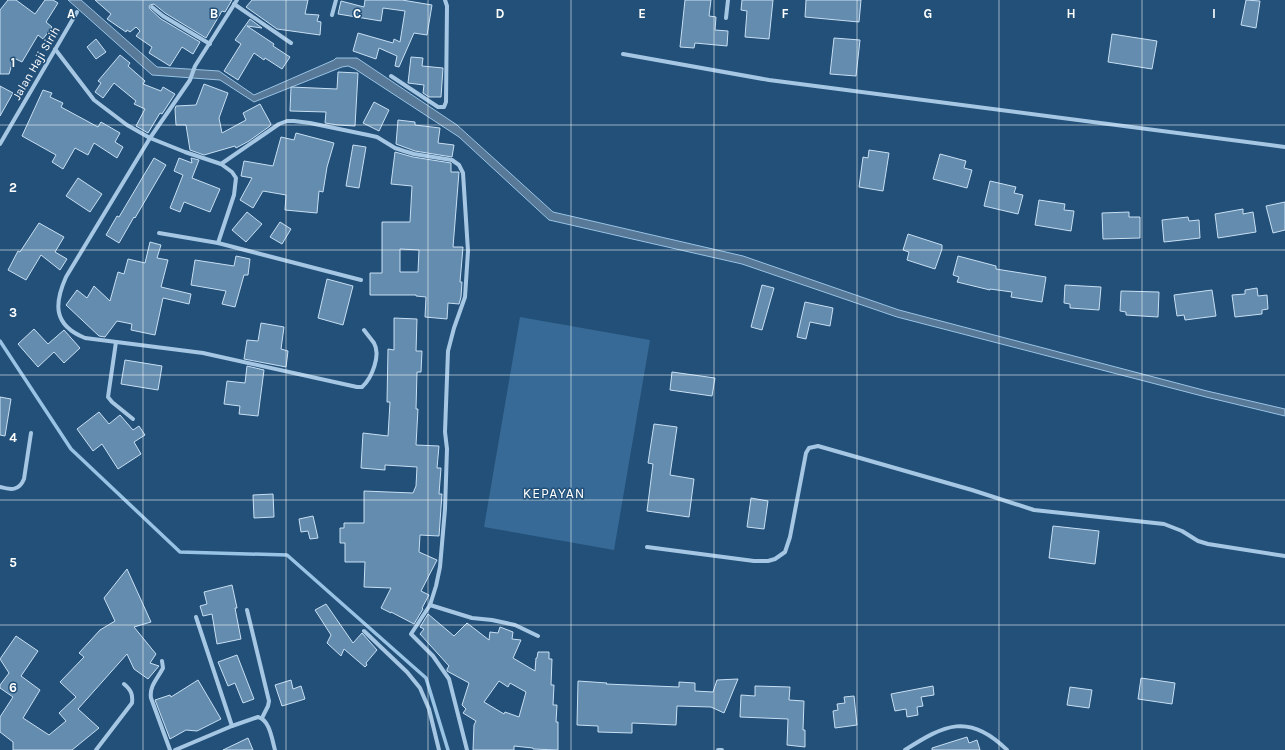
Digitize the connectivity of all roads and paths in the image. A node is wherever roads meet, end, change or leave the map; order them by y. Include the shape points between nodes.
1 (336, 0) edge
2 (445, 0) edge
3 (728, 0) edge
4 (235, 2) edge
5 (152, 7) dead end
6 (77, 12) dead end
7 (332, 15) dead end
8 (726, 18) dead end
9 (291, 43) dead end
10 (210, 44) junction
11 (55, 49) junction
12 (623, 54) dead end
13 (391, 76) dead end
14 (150, 138) junction
15 (0, 144) edge
16 (1285, 147) edge
17 (221, 164) junction
18 (159, 234) dead end
19 (218, 243) junction
20 (361, 280) dead end
21 (364, 330) dead end
22 (116, 342) junction
23 (133, 420) dead end
24 (31, 433) dead end
25 (0, 488) edge
26 (646, 547) dead end
27 (1285, 556) edge
28 (430, 605) junction
29 (247, 610) dead end
30 (196, 617) dead end
31 (364, 630) dead end
32 (538, 636) dead end
33 (162, 661) dead end
34 (124, 684) dead end
35 (262, 718) junction
36 (232, 726) junction
37 (96, 750) edge
38 (170, 750) edge
39 (175, 750) edge
40 (275, 750) edge
41 (439, 750) edge
42 (467, 750) edge
43 (718, 750) edge
44 (722, 750) edge
45 (904, 750) edge
46 (1007, 750) edge

1 - 7 street
2 - 13 street via 447,6 444,106 438,107
3 - 8 street
4 - 9 street
4 - 10 street
5 - 10 street
6 - 11 street, Jalan Haji Sirih
10 - 14 street via 195,66 190,80
11 - 14 street via 94,100
11 - 15 street, Jalan Haji Sirih
12 - 16 street via 769,80
14 - 17 street
14 - 22 street via 66,277 59,294 58,308 61,320 67,328 85,338
17 - 19 street via 232,172 236,178 236,185
17 - 28 street via 279,124 294,121 377,137 404,151 452,160 459,165 463,173 468,252 465,297 448,351 445,509 440,568
18 - 19 street
19 - 20 street
21 - 22 street via 374,343 376,359 362,387 203,353
22 - 23 street via 108,397
24 - 25 street via 22,484 15,489
26 - 27 street via 754,561 768,561 781,556 790,537 806,452 809,448 818,446 1034,510 1164,524 1208,544
28 - 32 street via 472,618 516,625
28 - 42 street via 411,634 433,656 449,679
29 - 35 street via 268,701
30 - 36 street
31 - 41 street via 420,688 429,709
33 - 38 street via 163,668 150,692
34 - 37 street via 132,694 132,703
35 - 36 street
35 - 40 street via 267,724
36 - 39 street
43 - 44 street
45 - 46 street via 932,733 963,726 989,736

